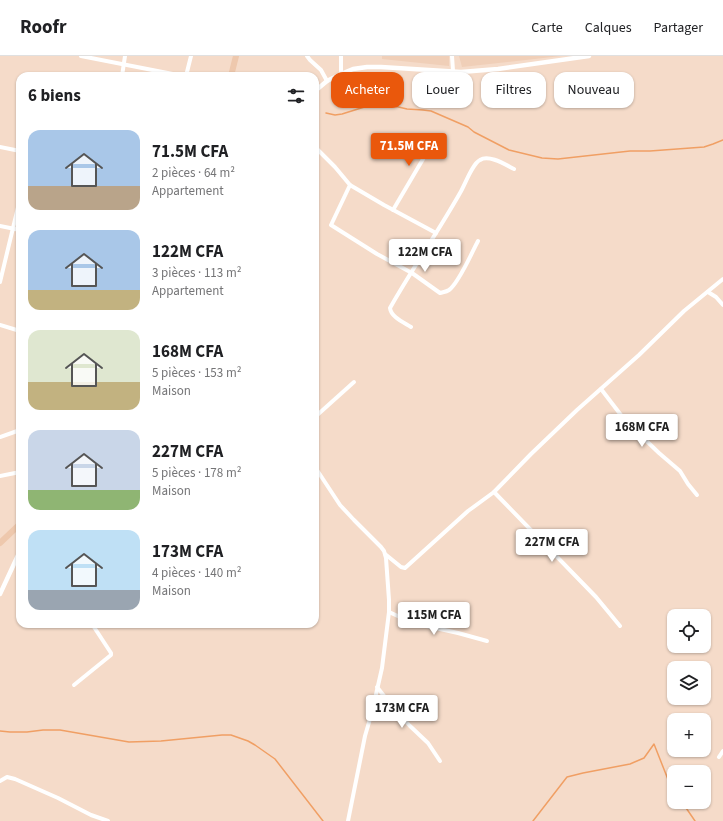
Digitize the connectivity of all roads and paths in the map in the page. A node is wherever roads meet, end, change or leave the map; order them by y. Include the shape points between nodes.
1 (81, 56) edge
2 (125, 56) edge
3 (191, 56) edge
4 (236, 56) edge
5 (307, 56) edge
6 (341, 56) edge
7 (452, 56) edge
8 (589, 56) edge
9 (124, 65) junction
10 (453, 71) junction
11 (123, 72) edge
12 (162, 72) edge
13 (187, 72) edge
14 (232, 72) edge
15 (340, 72) edge
16 (345, 72) edge
17 (331, 79) edge
18 (327, 81) junction
19 (319, 88) edge
20 (440, 135) dead end
21 (0, 147) edge
22 (16, 150) edge
23 (319, 151) edge
24 (514, 169) dead end
25 (350, 185) junction
26 (393, 210) junction
27 (16, 216) edge
28 (0, 226) edge
29 (13, 229) junction
30 (16, 229) edge
31 (436, 233) junction
32 (478, 241) dead end
33 (412, 273) junction
34 (723, 279) edge
35 (0, 282) edge
36 (708, 292) junction
37 (723, 305) edge
38 (1, 324) edge
39 (411, 327) dead end
40 (16, 330) edge
41 (354, 382) dead end
42 (601, 389) junction
43 (319, 413) edge
44 (16, 431) edge
45 (0, 437) edge
46 (16, 473) edge
47 (319, 473) edge
48 (0, 476) edge
49 (494, 492) junction
50 (697, 495) dead end
51 (16, 529) edge
52 (0, 543) edge
53 (385, 554) junction
54 (16, 560) edge
55 (0, 594) edge
56 (389, 612) junction
57 (620, 626) dead end
58 (95, 628) edge
59 (487, 641) dead end
60 (74, 685) dead end
61 (378, 686) junction
62 (723, 751) edge
63 (719, 757) dead end
64 (440, 760) dead end
65 (0, 781) edge
66 (108, 821) edge
67 (348, 821) edge

1 - 9 street
2 - 9 street
3 - 13 street
4 - 14 main road
5 - 18 street via 321,70
6 - 15 street
7 - 10 street
8 - 10 street via 498,69
9 - 11 street
9 - 12 street
10 - 16 street via 381,67
17 - 18 street
18 - 19 street
20 - 26 street
21 - 22 street
23 - 25 street
24 - 31 street via 490,159 479,160
25 - 26 street
25 - 33 street via 331,225
26 - 31 street
27 - 29 street
28 - 29 street
29 - 30 street
29 - 35 street
31 - 33 street
32 - 33 street via 462,273 447,290 440,293
33 - 39 street via 390,308 393,315
34 - 36 street
36 - 37 street
36 - 42 street via 684,311
38 - 40 street
41 - 43 street
42 - 49 street
42 - 50 street via 627,422 680,471
44 - 45 street
46 - 48 street
47 - 53 street via 340,505
49 - 53 street via 468,511 406,568 401,568
49 - 57 street via 596,597
51 - 52 main road
53 - 56 street
54 - 55 street
56 - 59 street via 413,623
56 - 61 street
58 - 60 street via 111,655
61 - 64 street via 392,706 428,743
61 - 67 street
62 - 63 street
65 - 66 street via 7,777 15,779

